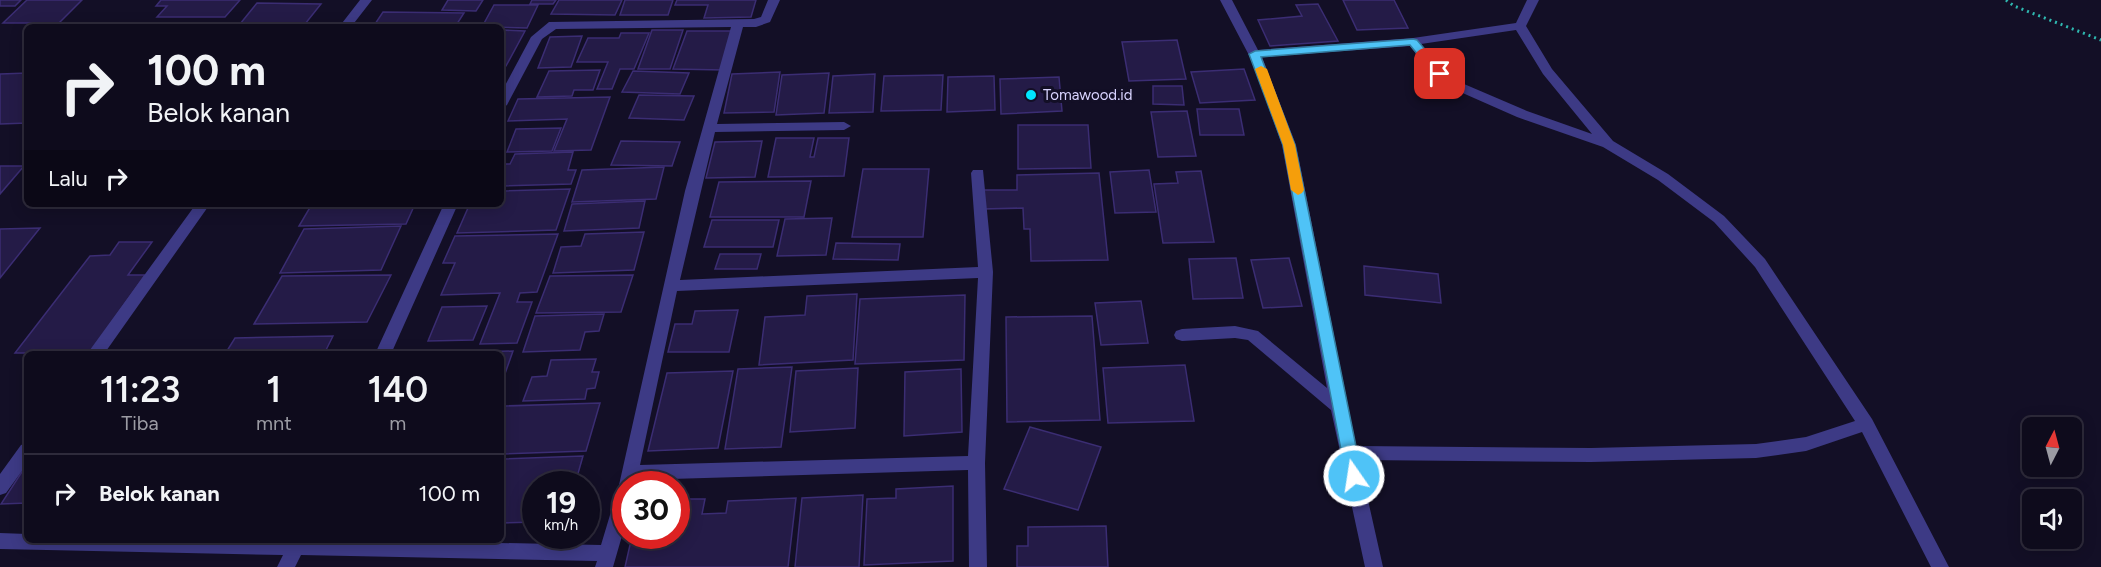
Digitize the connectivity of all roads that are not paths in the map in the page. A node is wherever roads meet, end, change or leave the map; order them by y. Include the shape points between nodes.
1 (366, 0) edge
2 (774, 0) edge
3 (1226, 0) edge
4 (1533, 0) edge
5 (347, 24) edge
6 (738, 24) junction
7 (1520, 26) junction
8 (1413, 42) junction
9 (1255, 54) junction
10 (504, 99) edge
11 (843, 126) dead end
12 (710, 128) junction
13 (1608, 144) junction
14 (978, 172) dead end
15 (201, 207) edge
16 (450, 207) edge
17 (986, 273) junction
18 (671, 286) junction
19 (1182, 334) dead end
20 (97, 351) edge
21 (384, 351) edge
22 (1339, 406) junction
23 (1866, 424) junction
24 (1349, 453) junction
25 (24, 454) edge
26 (976, 463) junction
27 (629, 471) edge
28 (690, 479) edge
29 (0, 488) edge
30 (612, 535) edge
31 (0, 542) edge
32 (24, 542) edge
33 (298, 543) edge
34 (605, 560) edge
35 (286, 567) edge
36 (978, 567) edge
37 (1374, 567) edge
38 (1940, 567) edge

1 - 5 street
2 - 6 street via 766,19
3 - 9 street
4 - 7 street
6 - 10 street via 553,25 537,37
6 - 12 street
7 - 8 street
7 - 13 street via 1547,71
8 - 9 street
8 - 13 street via 1453,84 1522,114
9 - 22 street via 1289,145
11 - 12 street
12 - 18 street
13 - 23 street via 1663,177 1719,219 1760,263
14 - 17 street
15 - 20 street
16 - 21 street
17 - 18 street
17 - 26 street
18 - 27 street
19 - 22 street via 1252,335
22 - 24 street
23 - 24 street via 1806,444 1756,451 1591,455
23 - 38 street
24 - 37 street
25 - 29 street
26 - 28 street
26 - 36 street
30 - 34 street
31 - 32 street
33 - 34 street
33 - 35 street

